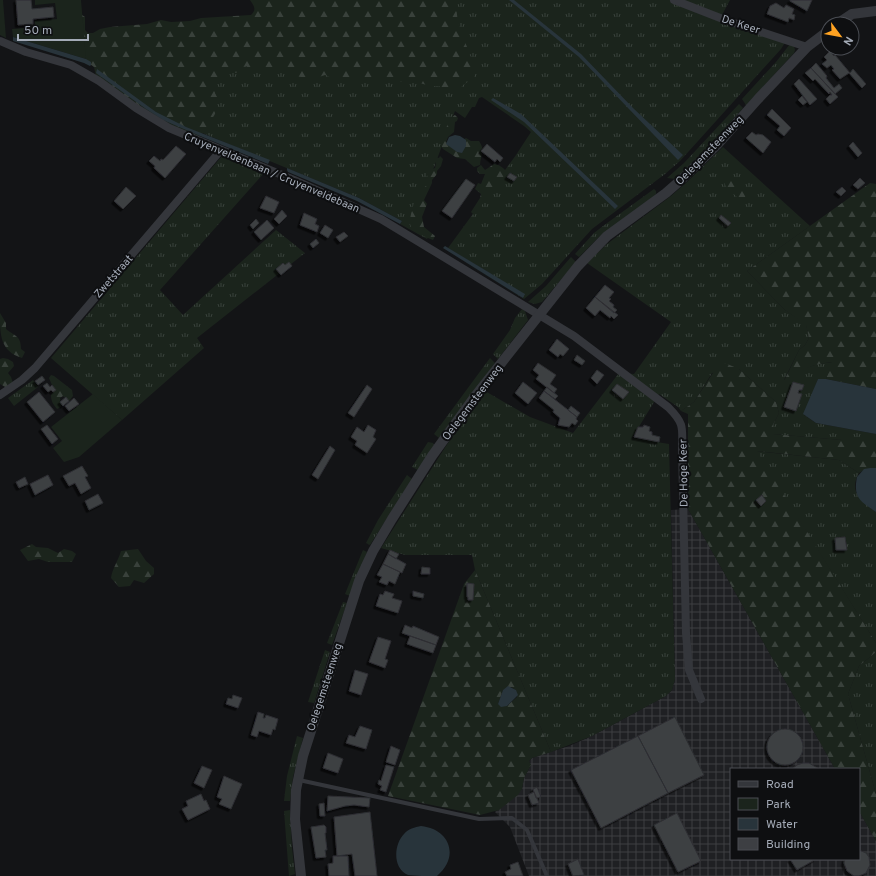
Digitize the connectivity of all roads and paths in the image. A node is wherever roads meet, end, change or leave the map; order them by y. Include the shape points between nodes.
1 (674, 0) edge
2 (876, 11) edge
3 (849, 16) edge
4 (820, 37) edge
5 (0, 41) edge
6 (807, 46) junction
7 (222, 150) junction
8 (540, 315) junction
9 (0, 395) edge
10 (701, 699) dead end
11 (298, 780) junction
12 (300, 876) edge
13 (547, 876) edge

1 - 6 street, De Keer via 728,21
2 - 3 street
4 - 6 street, Oelegemsteenweg
5 - 7 street, Cruyenveldenbaan / Cruyenveldebaan via 26,52 71,65 169,128
6 - 8 street, Oelegemsteenweg via 697,166 594,249
7 - 8 street, Cruyenveldenbaan / Cruyenveldebaan via 381,219
7 - 9 street, Zwetstraat via 35,368
8 - 10 street, De Hoge Keer via 574,336 661,401 681,424 686,633 689,670
8 - 11 street, Oelegemsteenweg via 446,435 373,551 359,581 339,641 302,756
11 - 12 street, Oelegemsteenweg via 295,819
11 - 13 lane via 479,819 512,818 527,830

